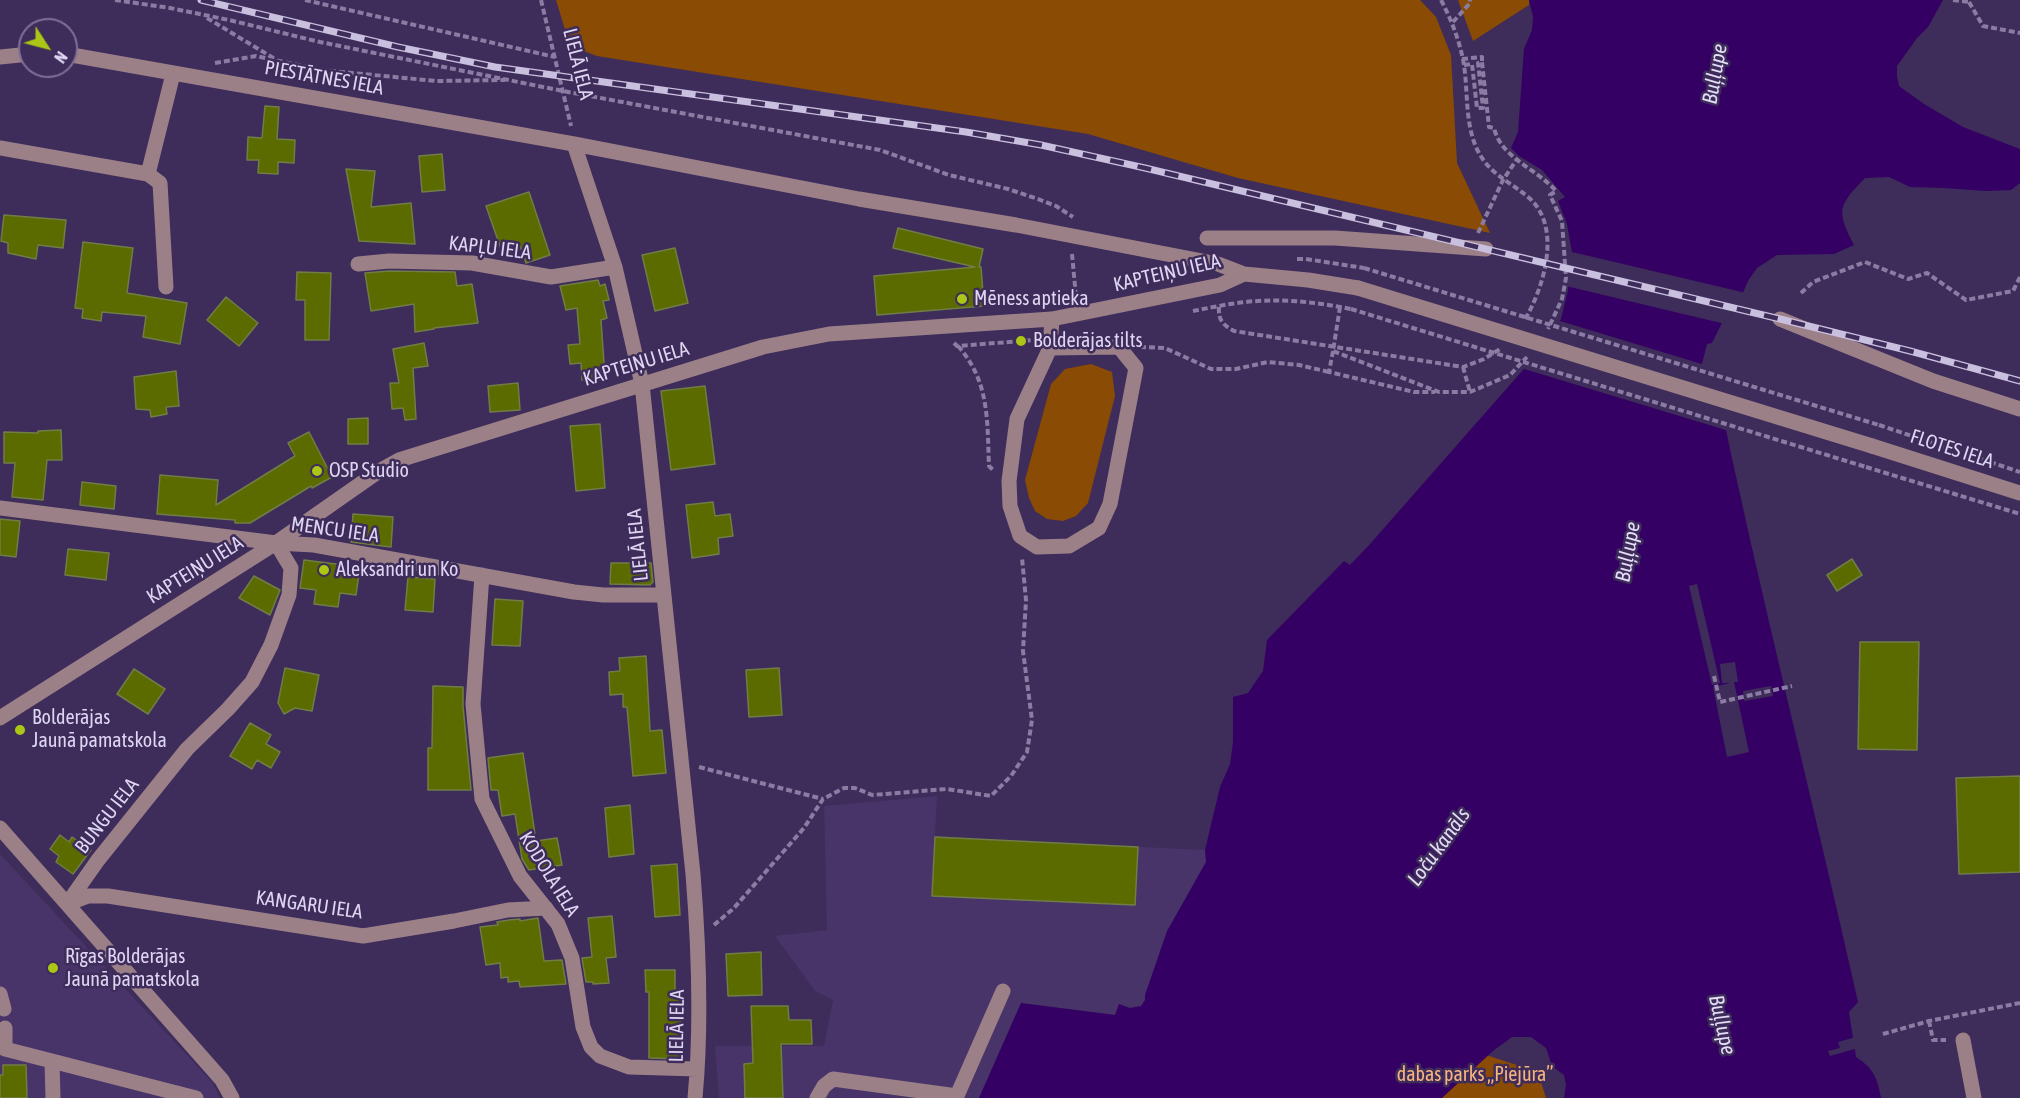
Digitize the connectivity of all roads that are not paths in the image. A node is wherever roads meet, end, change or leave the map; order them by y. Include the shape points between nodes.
1 (18, 55) edge
2 (78, 56) edge
3 (0, 57) edge
4 (178, 74) junction
5 (574, 144) junction
6 (0, 148) edge
7 (148, 174) junction
8 (1207, 238) dead end
9 (1481, 243) road end
10 (358, 264) dead end
11 (615, 267) junction
12 (1244, 274) junction
13 (166, 287) dead end
14 (1053, 319) junction
15 (1780, 319) dead end
16 (1050, 348) junction
17 (642, 384) junction
18 (2020, 410) edge
19 (1872, 446) joint
20 (2020, 493) edge
21 (0, 508) edge
22 (276, 543) junction
23 (482, 575) junction
24 (664, 595) junction
25 (0, 718) edge
26 (0, 828) edge
27 (67, 904) junction
28 (546, 908) junction
29 (1003, 991) dead end
30 (5, 1028) dead end
31 (1963, 1040) road end
32 (52, 1061) junction
33 (698, 1069) junction
34 (696, 1096) edge
35 (956, 1097) edge
36 (53, 1098) edge
37 (196, 1098) edge
38 (232, 1098) edge
39 (817, 1098) edge
40 (1974, 1098) edge

1 - 3 street
2 - 4 street, PIESTĀTNES IELA
4 - 5 street, PIESTĀTNES IELA
4 - 7 street
5 - 11 street, LIELĀ IELA
5 - 12 street, PIESTĀTNES IELA via 1218,264
6 - 7 street
7 - 13 street via 159,183
8 - 9 street
10 - 11 street, KAPĻU IELA via 472,263 551,277
11 - 17 street, LIELĀ IELA
12 - 14 street, KAPTEIŅU IELA via 1220,285
12 - 19 street, KAPTEIŅU IELA, bridge via 1358,288
14 - 16 street
14 - 17 street, KAPTEIŅU IELA via 829,334 763,347
15 - 18 street via 1933,381
16 - 16 street via 1017,419 1009,481 1010,506 1020,536 1037,547 1070,546 1099,528 1110,504 1136,368 1119,347
17 - 22 street, KAPTEIŅU IELA via 399,460
17 - 24 street, LIELĀ IELA
19 - 20 street, FLOTES IELA
21 - 22 street, MENCU IELA
22 - 23 street, MENCU IELA via 314,545
22 - 25 street, KAPTEIŅU IELA
22 - 27 street, BUNGU IELA via 291,568 289,595 271,645 252,682 180,757
23 - 24 street, MENCU IELA via 583,593
23 - 28 street, KODOLA IELA via 473,704 482,799 520,876
24 - 33 street, LIELĀ IELA via 698,936
26 - 27 street
27 - 28 street, KANGARU IELA via 88,896 108,896 363,936 508,910
27 - 38 street via 222,1080
28 - 33 street, KODOLA IELA via 558,924 572,958 583,1028 591,1047 600,1056 629,1067
29 - 35 street
30 - 32 street via 5,1050
31 - 40 street
32 - 36 street
32 - 37 street
33 - 34 street, LIELĀ IELA
35 - 39 street via 833,1079

